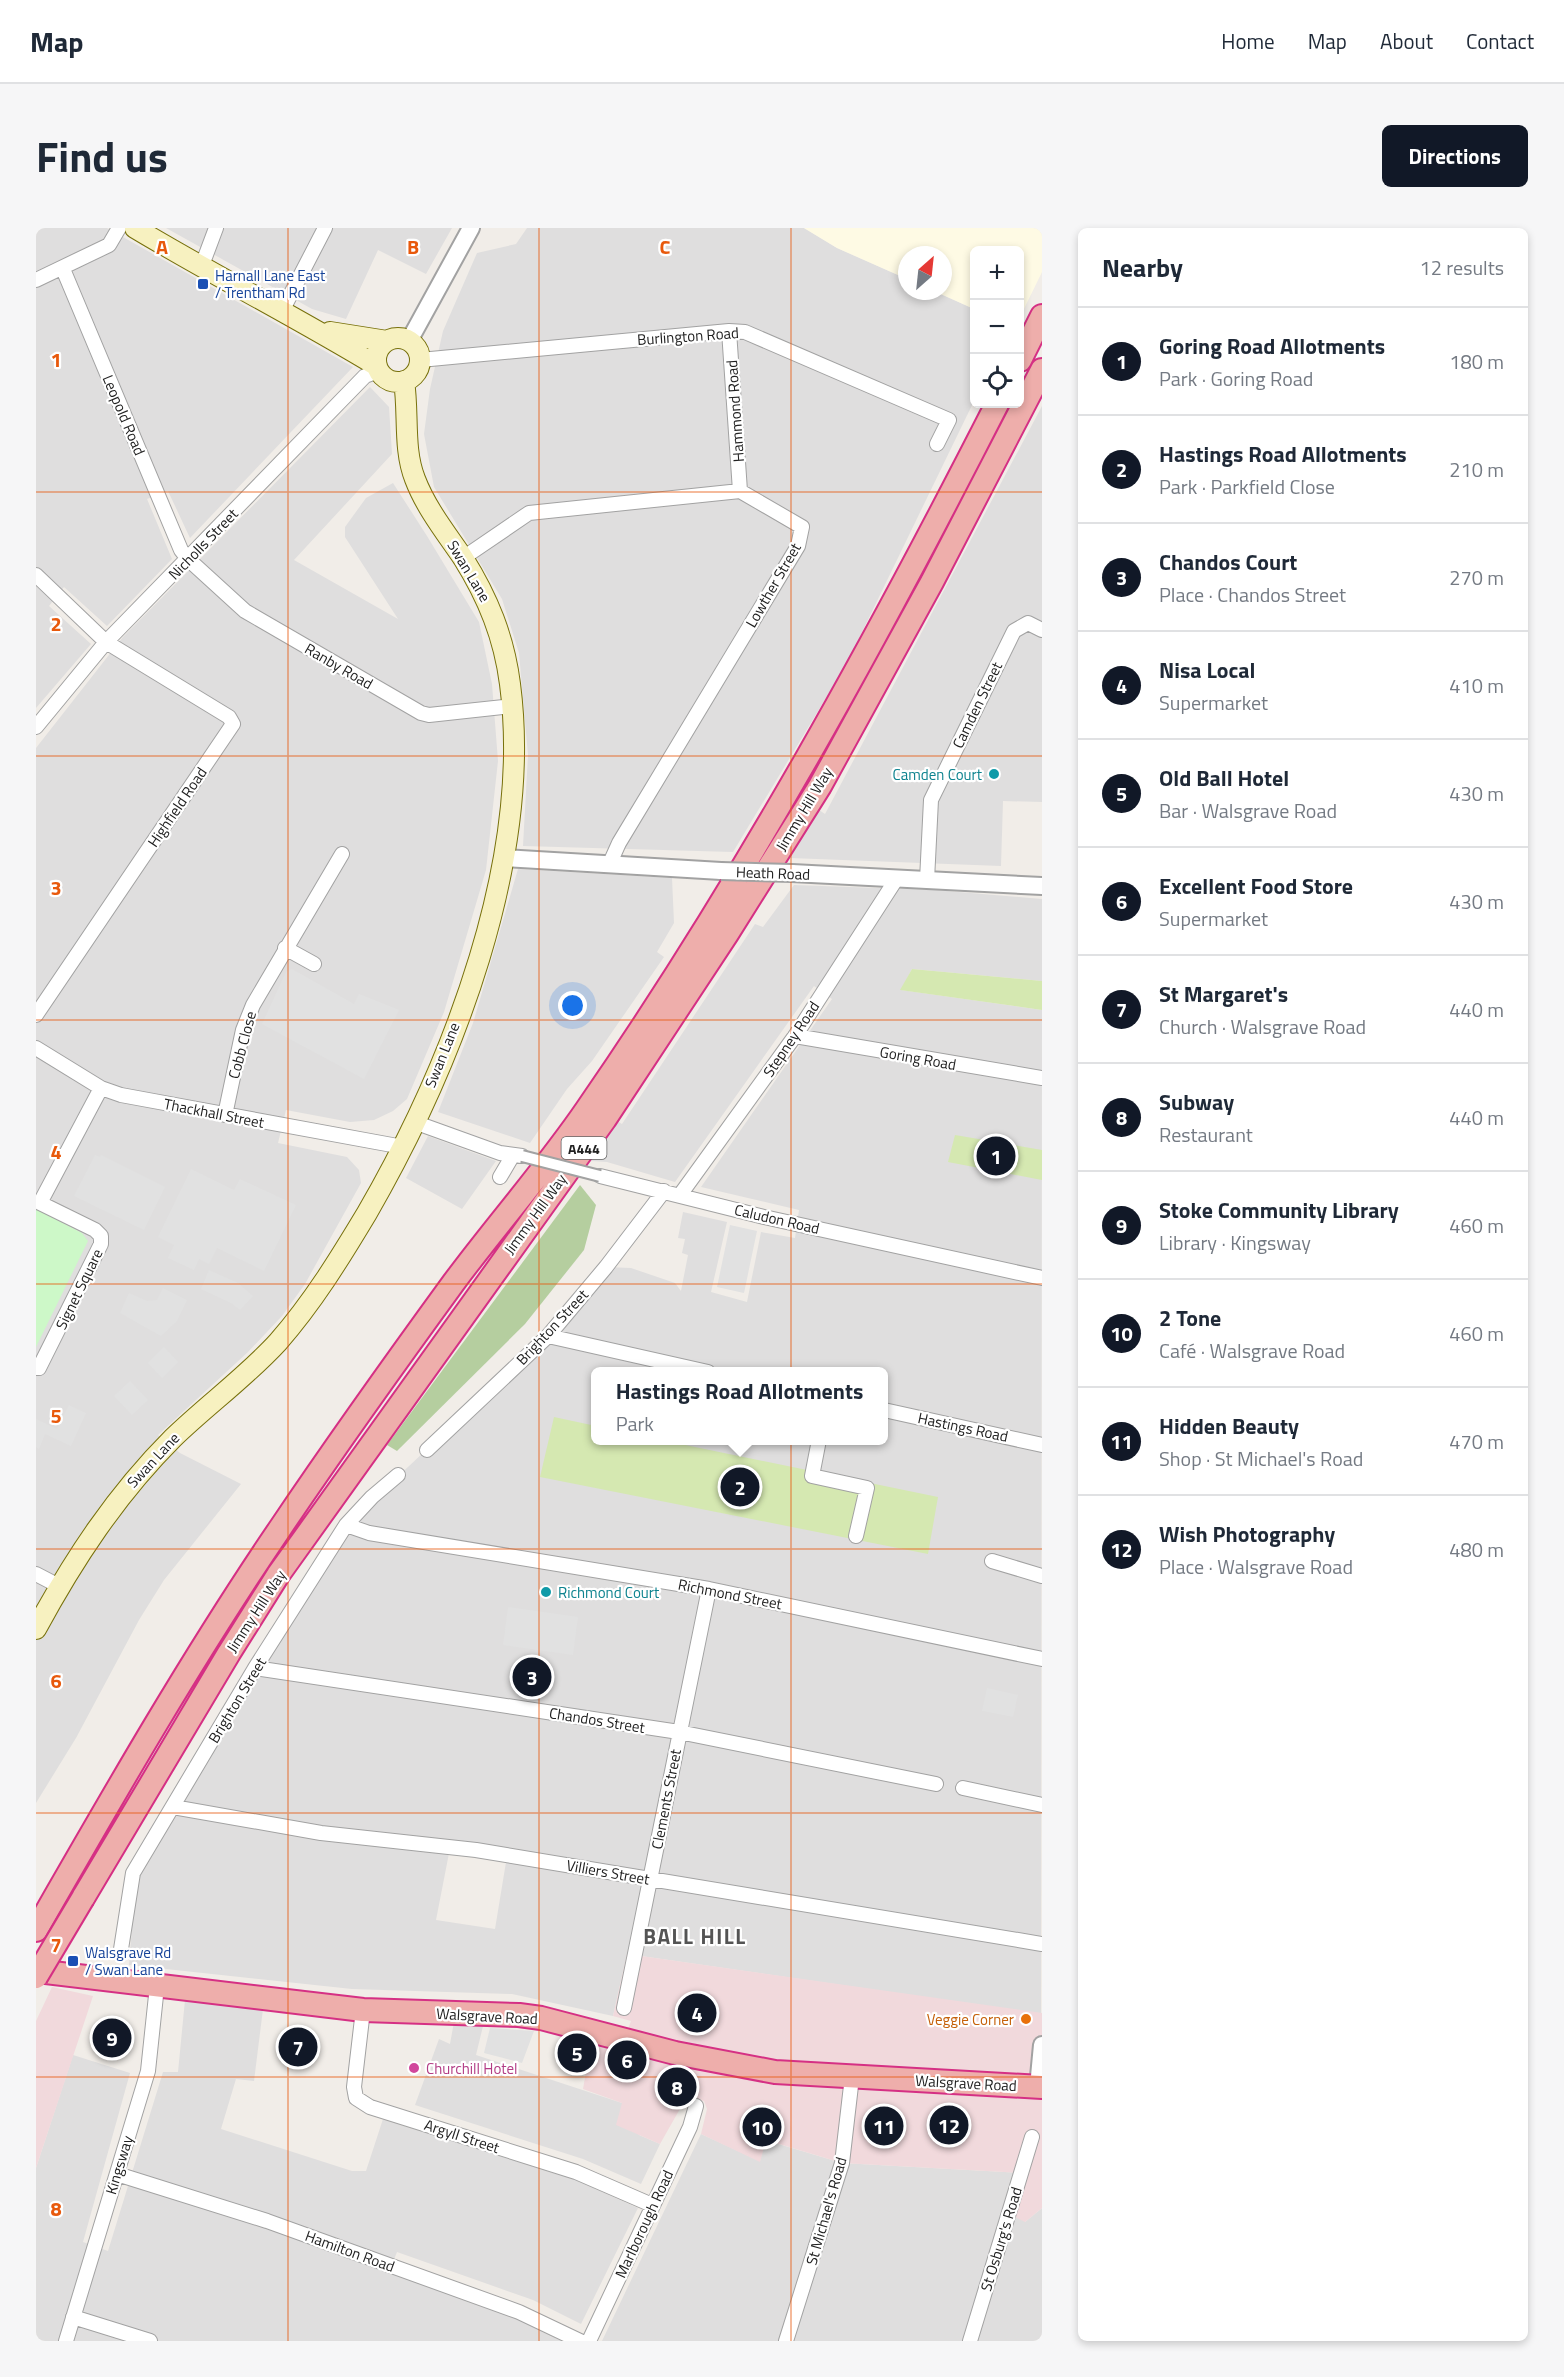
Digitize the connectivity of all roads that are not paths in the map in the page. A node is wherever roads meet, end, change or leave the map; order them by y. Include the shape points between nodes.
1 (119, 228) edge
2 (135, 228) edge
3 (216, 228) edge
4 (325, 228) edge
5 (471, 228) edge
6 (201, 268) junction
7 (63, 269) junction
8 (36, 280) edge
9 (281, 313) junction
10 (1042, 316) edge
11 (313, 327) junction
12 (729, 330) junction
13 (409, 340) junction
14 (387, 341) junction
15 (1023, 354) edge
16 (420, 360) junction
17 (378, 369) junction
18 (1042, 370) edge
19 (404, 381) junction
20 (995, 408) edge
21 (937, 444) dead end
22 (740, 491) junction
23 (463, 558) junction
24 (188, 559) junction
25 (36, 575) edge
26 (1042, 630) edge
27 (106, 642) junction
28 (512, 706) junction
29 (36, 727) edge
30 (342, 854) dead end
31 (505, 858) junction
32 (610, 863) junction
33 (897, 878) junction
34 (927, 880) junction
35 (1042, 886) edge
36 (285, 948) junction
37 (314, 964) dead end
38 (36, 1016) edge
39 (795, 1036) junction
40 (36, 1048) edge
41 (1042, 1078) edge
42 (101, 1088) junction
43 (225, 1115) junction
44 (414, 1122) junction
45 (403, 1147) junction
46 (517, 1156) junction
47 (600, 1176) joint
48 (500, 1177) dead end
49 (664, 1191) junction
50 (680, 1196) junction
51 (38, 1202) edge
52 (1042, 1278) edge
53 (548, 1336) junction
54 (690, 1367) edge
55 (36, 1368) edge
56 (888, 1411) edge
57 (818, 1445) edge
58 (1042, 1445) edge
59 (427, 1450) dead end
60 (398, 1475) dead end
61 (346, 1525) junction
62 (856, 1536) dead end
63 (992, 1562) dead end
64 (36, 1574) edge
65 (1042, 1576) edge
66 (59, 1586) junction
67 (709, 1589) junction
68 (36, 1629) edge
69 (1042, 1659) edge
70 (255, 1668) junction
71 (679, 1732) junction
72 (936, 1784) dead end
73 (963, 1788) dead end
74 (1042, 1805) edge
75 (173, 1807) junction
76 (651, 1880) junction
77 (36, 1930) edge
78 (1042, 1944) edge
79 (121, 1948) dead end
80 (36, 1971) edge
81 (36, 1977) edge
82 (157, 1986) junction
83 (624, 2008) dead end
84 (363, 2010) junction
85 (1042, 2045) edge
86 (852, 2078) junction
87 (1041, 2090) edge
88 (696, 2106) dead end
89 (1032, 2138) dead end
90 (117, 2174) junction
91 (652, 2205) junction
92 (73, 2317) junction
93 (66, 2341) edge
94 (150, 2341) edge
95 (580, 2341) edge
96 (589, 2341) edge
97 (786, 2341) edge
98 (970, 2341) edge

1 - 7 street via 109,245
2 - 6 main road
3 - 6 street
4 - 9 street
5 - 13 street
6 - 9 main road
7 - 8 street
7 - 24 street, Leopold Road
9 - 11 main road
10 - 15 highway
11 - 14 main road
11 - 17 main road
12 - 16 street, Burlington Road
12 - 21 street, Burlington Road via 745,332 949,420
12 - 22 street, Hammond Road
13 - 14 main road
13 - 16 main road
14 - 17 main road via 377,352
16 - 19 main road via 415,373
17 - 19 main road via 391,381
17 - 24 street, Nicholls Street via 365,376
18 - 81 highway, Jimmy Hill Way / A444, bridge via 820,786 605,1119 278,1575
19 - 23 main road, Swan Lane via 414,477 425,501
20 - 77 highway, Jimmy Hill Way / A444 via 858,671 717,912 586,1111 455,1281 280,1528 192,1665
22 - 23 street via 529,513
22 - 32 street, Lowther Street via 802,527 798,546
23 - 28 main road, Swan Lane via 496,621
24 - 27 street, Nicholls Street
24 - 28 street, Ranby Road via 245,611 421,712 429,715
25 - 27 street
26 - 34 street, Camden Street via 1028,623 1014,631 931,800
27 - 29 street, Nicholls Street
27 - 38 street, Highfield Road via 229,717 233,724
28 - 31 main road, Swan Lane via 511,802
30 - 36 street, Cobb Close
31 - 32 street, Heath Road
31 - 44 main road, Swan Lane via 478,960
32 - 33 street, Heath Road, bridge
33 - 34 street, Heath Road
33 - 39 street, Stepney Road
34 - 35 street, Heath Road
36 - 37 street
36 - 43 street, Cobb Close via 243,1030
39 - 41 street, Goring Road
39 - 50 street, Stepney Road
40 - 42 street, Thackhall Street
42 - 43 street, Thackhall Street
42 - 51 street, Signet Square
43 - 45 street, Thackhall Street
44 - 45 main road, Swan Lane
44 - 46 street, Caludon Road
45 - 66 main road, Swan Lane via 316,1295 254,1367 174,1437 137,1476 80,1550
46 - 47 street, Caludon Road, bridge
46 - 48 street
47 - 49 street, Caludon Road
49 - 50 street, Caludon Road
49 - 53 street, Brighton Street
50 - 52 street, Caludon Road
51 - 55 street, Signet Square via 95,1230 101,1236 101,1244
53 - 54 street
53 - 59 street, Brighton Street
56 - 58 street, Hastings Road
57 - 62 street via 812,1476 867,1488
60 - 61 street, Brighton Street
61 - 67 street, Richmond Street via 369,1533
61 - 70 street, Brighton Street
63 - 65 street
64 - 66 street
66 - 68 main road, Swan Lane
67 - 69 street, Richmond Street
67 - 71 street, Clements Street
70 - 71 street, Chandos Street
70 - 75 street, Brighton Street
71 - 72 street, Chandos Street
71 - 76 street, Clements Street
73 - 74 street
75 - 76 street, Villiers Street via 321,1833 476,1850
75 - 79 street, Brighton Street via 133,1873
76 - 78 street, Villiers Street
76 - 83 street, Clements Street
80 - 82 highway, Walsgrave Road
82 - 84 highway, Walsgrave Road
82 - 90 street, Kingsway via 148,2071
84 - 86 highway, Walsgrave Road via 530,2016 675,2053 775,2072
84 - 91 street, Argyll Street via 356,2098 370,2107 576,2172
85 - 87 street
86 - 87 highway, Walsgrave Road
86 - 97 street, St Michael's Road via 842,2163
88 - 91 street, Marlborough Road via 690,2127
89 - 98 street, St Osburg's Road
90 - 92 street, Kingsway
90 - 95 street, Hamilton Road via 289,2229 519,2312
91 - 96 street, Marlborough Road
92 - 93 street, Kingsway
92 - 94 street

